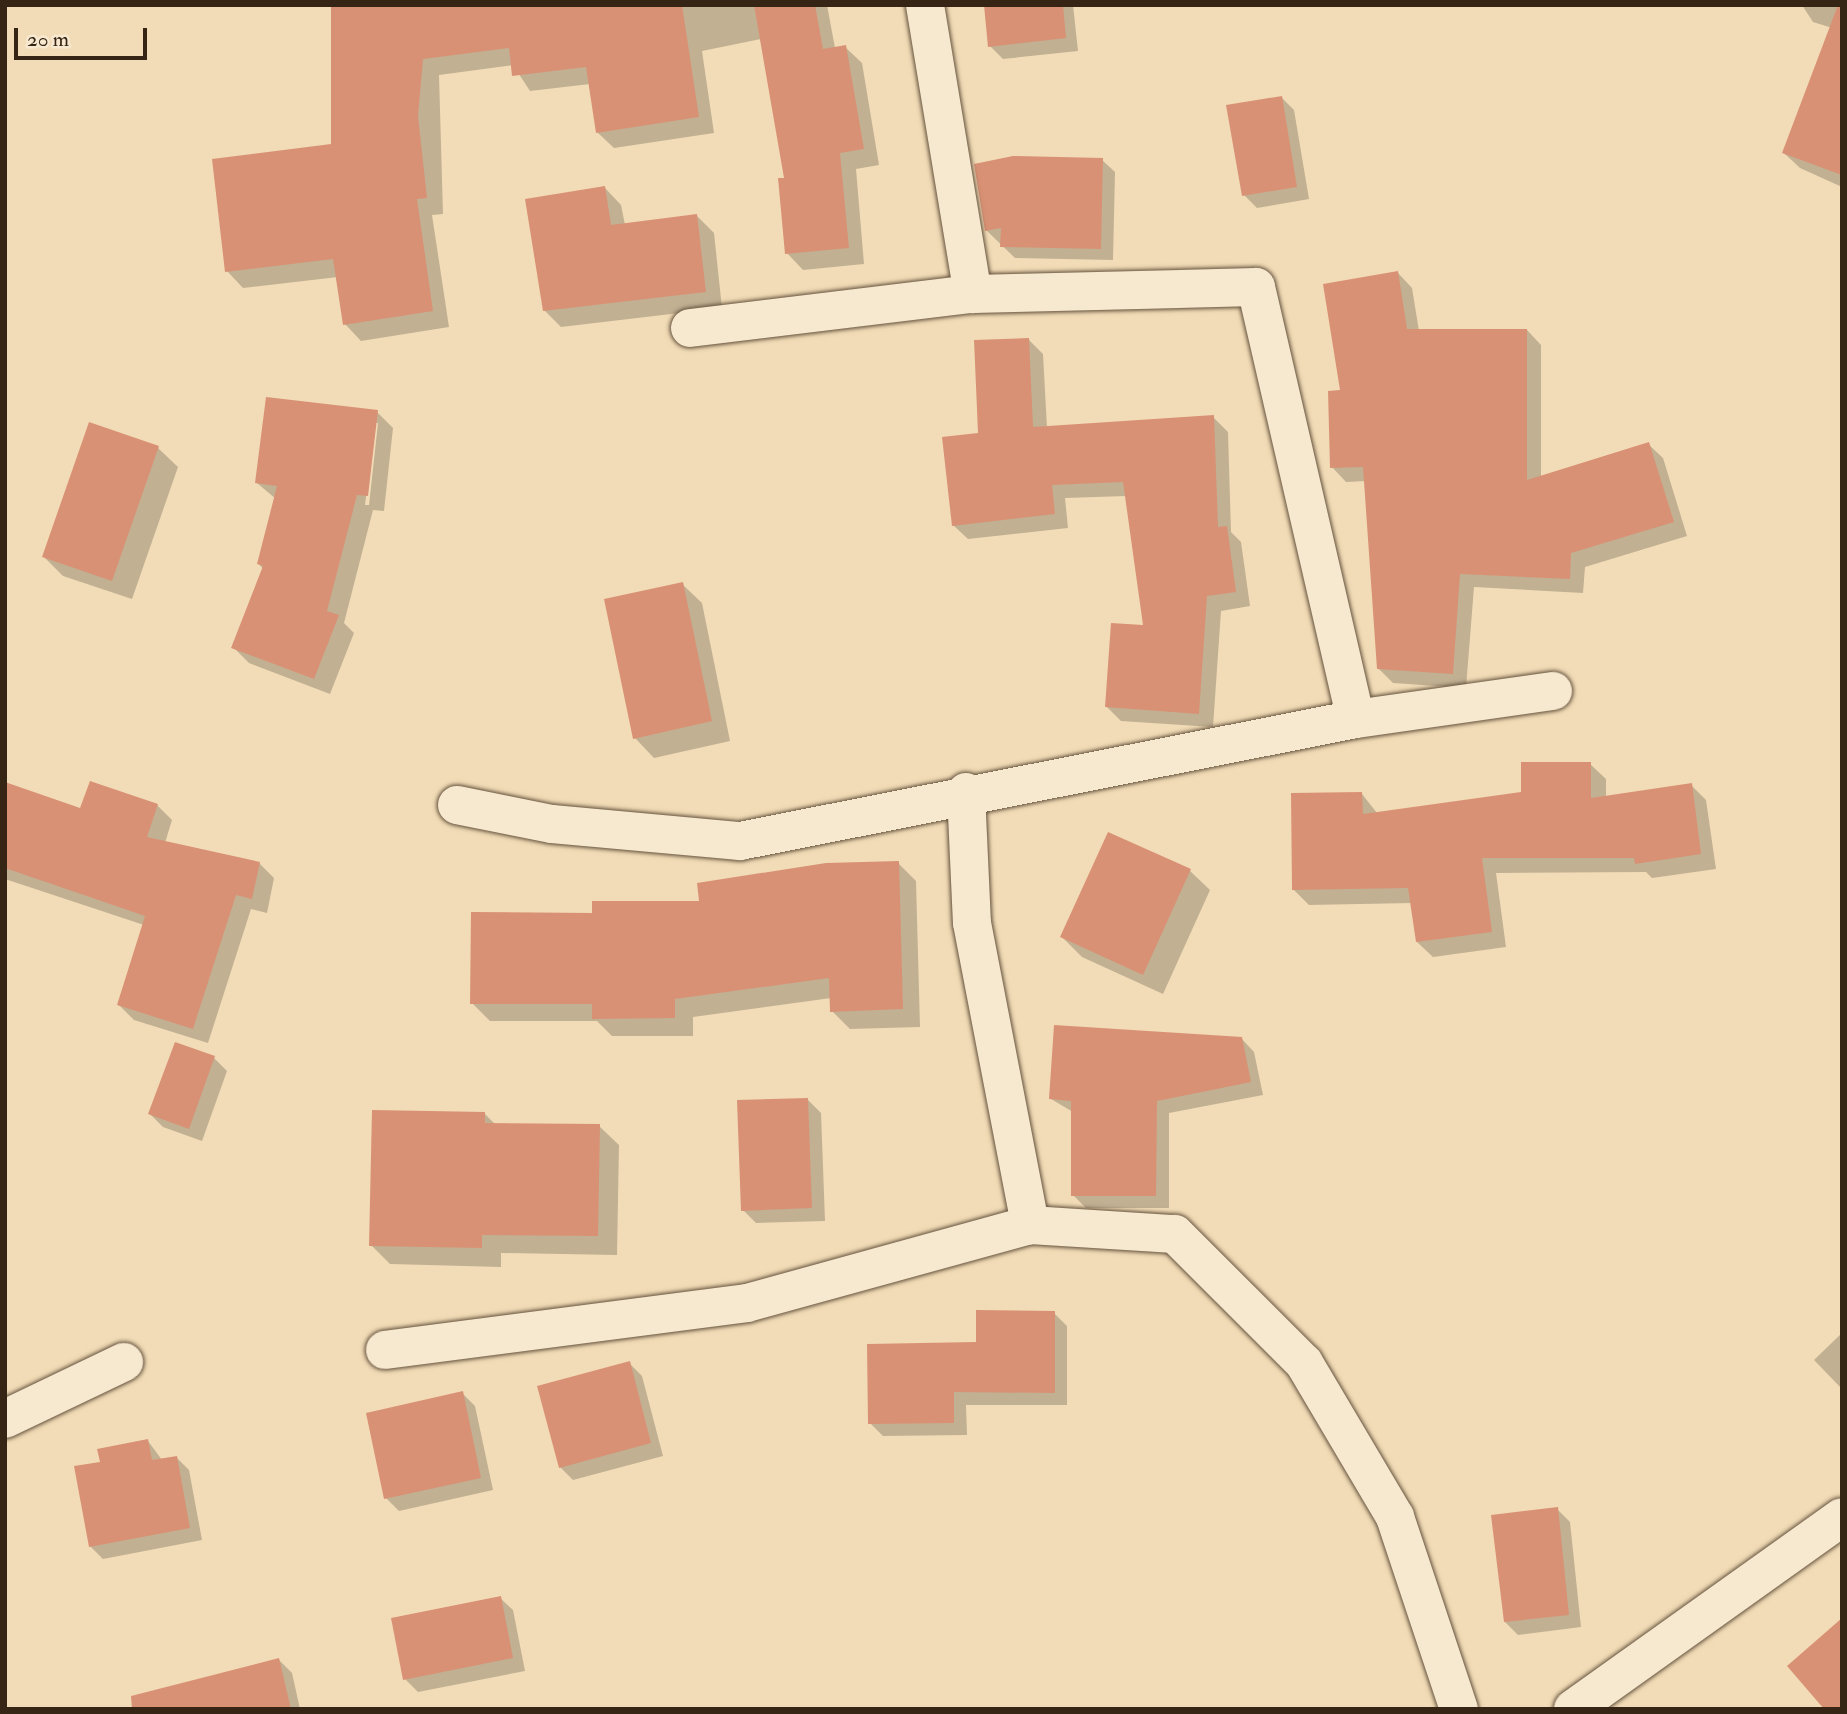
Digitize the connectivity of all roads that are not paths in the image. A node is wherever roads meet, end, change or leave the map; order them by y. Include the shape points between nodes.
1 (925, 5) edge
2 (973, 294) junction
3 (690, 328) dead end
4 (1553, 691) dead end
5 (1356, 719) junction
6 (966, 792) junction
7 (457, 805) dead end
8 (1030, 1225) junction
9 (385, 1350) dead end
10 (124, 1362) dead end
11 (5, 1419) edge
12 (1842, 1517) edge
13 (1459, 1709) edge
14 (1573, 1709) edge

1 - 2 street
2 - 3 street
2 - 5 street via 1256,287
4 - 5 street
5 - 6 street
6 - 7 street via 740,841 552,824
6 - 8 street via 972,923
8 - 9 street via 747,1303
8 - 13 street via 1175,1234 1304,1363 1395,1517
10 - 11 street
12 - 14 street

